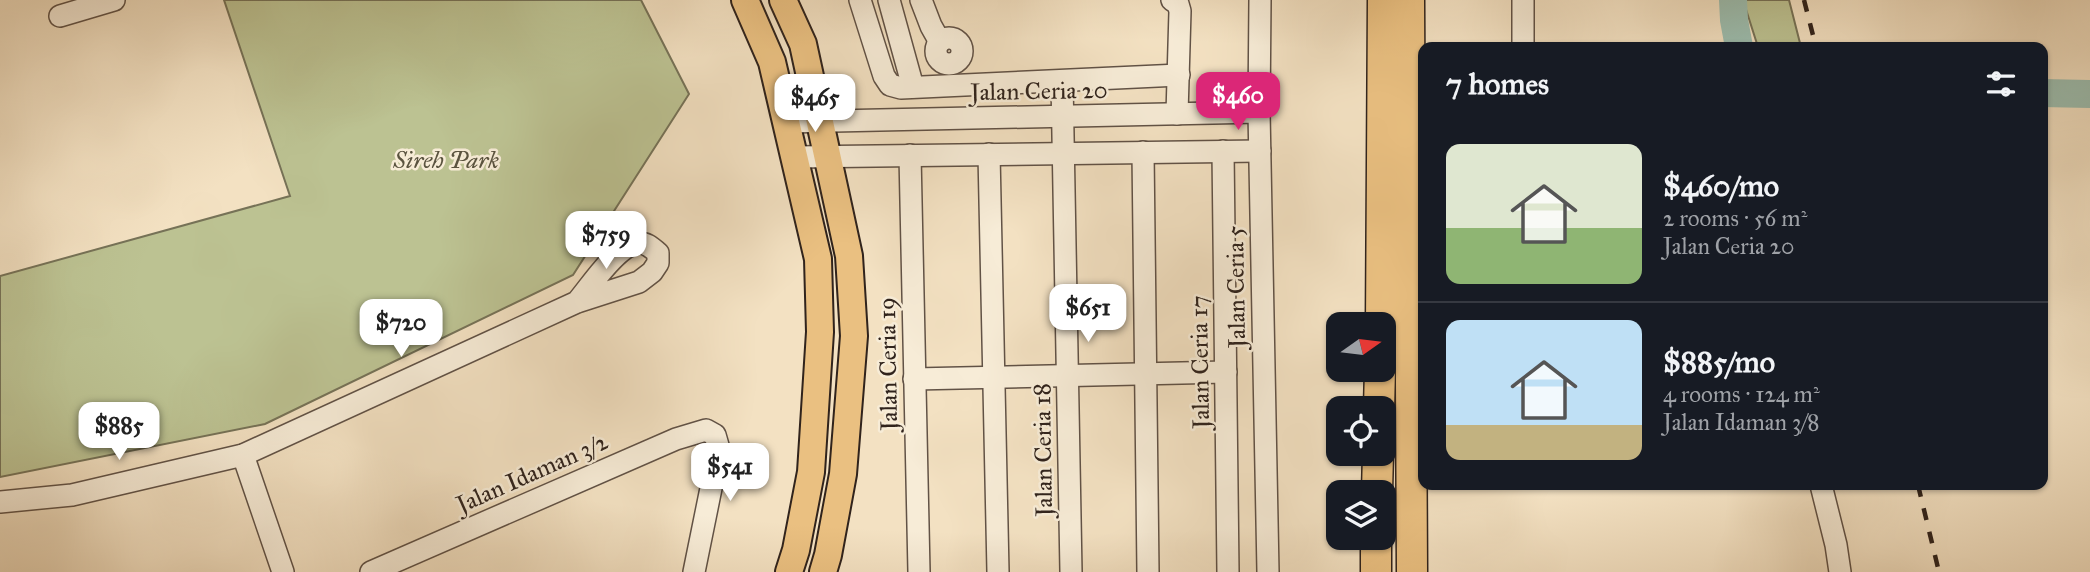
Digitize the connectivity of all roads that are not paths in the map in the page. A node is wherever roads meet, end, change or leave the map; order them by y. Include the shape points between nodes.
1 (114, 0) edge
2 (745, 0) edge
3 (783, 0) edge
4 (860, 0) edge
5 (888, 0) edge
6 (922, 0) edge
7 (1172, 0) edge
8 (1260, 0) edge
9 (1383, 0) edge
10 (1409, 0) edge
11 (1523, 0) edge
12 (60, 16) dead end
13 (1523, 42) edge
14 (1179, 75) junction
15 (1062, 81) junction
16 (947, 86) junction
17 (914, 87) junction
18 (1259, 112) junction
19 (1177, 114) junction
20 (1063, 117) junction
21 (788, 122) junction
22 (820, 122) junction
23 (1223, 151) junction
24 (1260, 151) junction
25 (1143, 152) junction
26 (1063, 153) junction
27 (989, 154) junction
28 (909, 155) junction
29 (828, 156) junction
30 (796, 157) junction
31 (576, 302) dead end
32 (1381, 312) edge
33 (1226, 373) junction
34 (1146, 374) junction
35 (1068, 376) junction
36 (994, 377) junction
37 (914, 379) junction
38 (243, 455) junction
39 (1822, 490) edge
40 (0, 502) edge
41 (1376, 550) edge
42 (283, 572) edge
43 (372, 572) edge
44 (694, 572) edge
45 (789, 572) edge
46 (823, 572) edge
47 (919, 572) edge
48 (998, 572) edge
49 (1071, 572) edge
50 (1148, 572) edge
51 (1228, 572) edge
52 (1268, 572) edge
53 (1376, 572) edge
54 (1412, 572) edge
55 (1840, 572) edge

1 - 12 street
2 - 21 main road via 772,62
3 - 22 main road via 803,44
4 - 17 street via 884,76 890,85
5 - 17 street
6 - 16 street via 942,52
7 - 14 street via 1180,11
8 - 18 street, Jalan Ceria 5
9 - 32 highway
10 - 54 highway
11 - 13 street
14 - 15 street
14 - 19 street
15 - 16 street
15 - 20 street, Jalan Ceria 18
16 - 17 street
18 - 19 street, Jalan Ceria 20
18 - 24 street, Jalan Ceria 5
19 - 20 street, Jalan Ceria 20
20 - 22 street, Jalan Ceria 20
20 - 26 street, Jalan Ceria 18
21 - 22 street, Jalan Ceria 20
21 - 30 main road
22 - 29 main road
23 - 24 street
23 - 25 street
23 - 33 street, Jalan Ceria 17
24 - 52 street, Jalan Ceria 5
25 - 26 street
25 - 34 street
26 - 27 street
26 - 35 street, Jalan Ceria 18
27 - 28 street
27 - 36 street
28 - 29 street
28 - 37 street, Jalan Ceria 19
29 - 30 street
29 - 46 main road via 849,256 854,336 843,474
30 - 45 main road via 818,259 820,332 811,472
31 - 38 street
33 - 34 street
33 - 51 street, Jalan Ceria 17
34 - 35 street
34 - 50 street
35 - 36 street
35 - 49 street, Jalan Ceria 18
36 - 37 street
36 - 48 street
37 - 47 street, Jalan Ceria 19
38 - 40 street via 72,495
38 - 42 street
39 - 55 street
41 - 53 highway
43 - 44 street, Jalan Idaman 3/2 via 706,430 715,435 719,449

